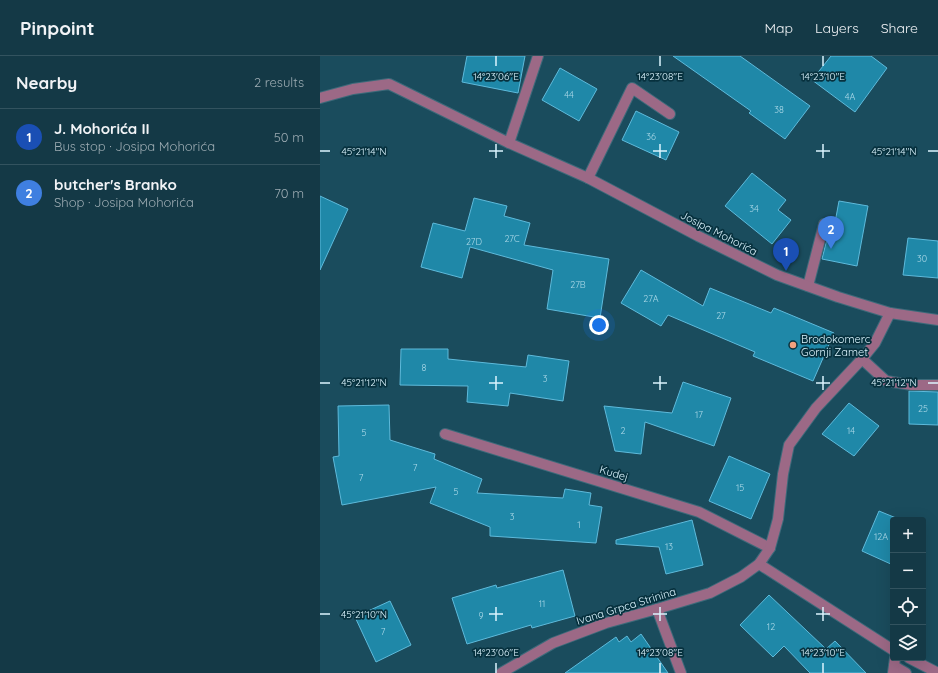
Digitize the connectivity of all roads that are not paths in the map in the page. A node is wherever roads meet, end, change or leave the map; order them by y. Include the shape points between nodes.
1 (538, 56) edge
2 (320, 98) edge
3 (670, 114) dead end
4 (510, 143) junction
5 (588, 178) junction
6 (824, 224) dead end
7 (808, 286) junction
8 (890, 313) junction
9 (938, 320) edge
10 (862, 359) junction
11 (938, 385) edge
12 (445, 434) dead end
13 (770, 548) junction
14 (759, 564) junction
15 (657, 609) junction
16 (890, 648) edge
17 (915, 661) edge
18 (894, 666) edge
19 (501, 673) edge
20 (681, 673) edge
21 (906, 673) edge
22 (938, 673) edge

1 - 4 street
2 - 4 street, Josipa Mohorića via 352,89 389,84
3 - 5 street via 632,88
4 - 5 street, Josipa Mohorića
5 - 7 street, Josipa Mohorića via 777,275
6 - 7 street
7 - 8 street, Josipa Mohorića
8 - 9 street, Josipa Mohorića
8 - 10 street, Ivana Grpca Strinina via 875,343
10 - 11 street via 886,381
10 - 13 street, Ivana Grpca Strinina via 816,408 789,445 782,474 778,518
12 - 13 street, Kudej via 699,512
13 - 14 street, Ivana Grpca Strinina
14 - 15 street, Ivana Grpca Strinina via 741,577 710,593
14 - 16 street
15 - 19 street, Ivana Grpca Strinina via 606,623 553,643
15 - 20 street
17 - 22 street
18 - 21 street

